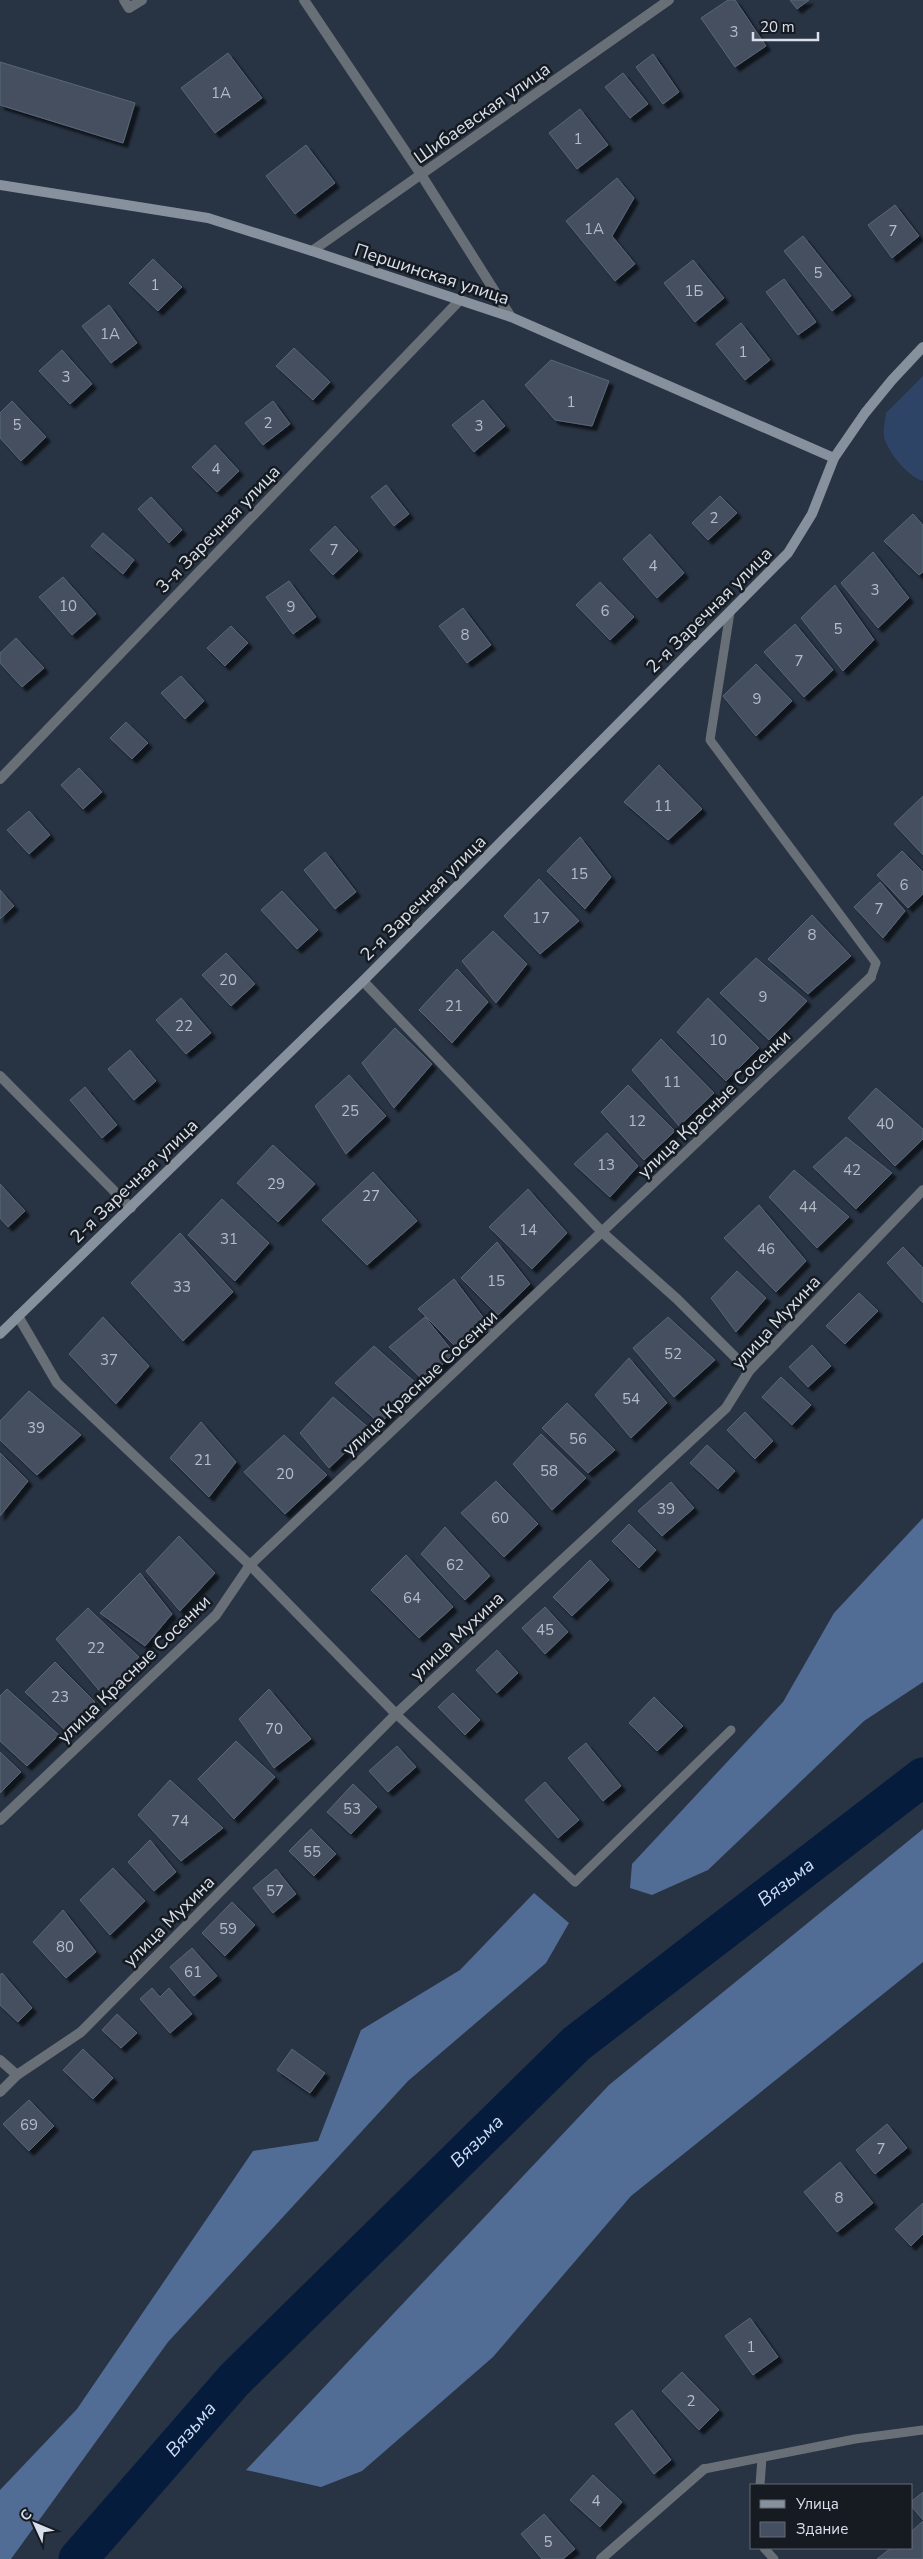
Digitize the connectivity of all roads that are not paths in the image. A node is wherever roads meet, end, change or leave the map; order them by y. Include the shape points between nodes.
1 (124, 0) edge
2 (142, 0) edge
3 (304, 0) edge
4 (669, 0) edge
5 (422, 176) junction
6 (0, 185) edge
7 (312, 251) junction
8 (460, 301) junction
9 (511, 317) junction
10 (923, 347) edge
11 (834, 458) junction
12 (730, 612) junction
13 (0, 779) edge
14 (871, 977) joint
15 (363, 981) junction
16 (0, 1076) edge
17 (923, 1190) edge
18 (131, 1208) junction
19 (602, 1233) junction
20 (18, 1316) junction
21 (0, 1334) edge
22 (749, 1371) junction
23 (250, 1565) junction
24 (396, 1714) junction
25 (731, 1730) dead end
26 (0, 1820) edge
27 (0, 2060) edge
28 (17, 2075) junction
29 (0, 2092) edge
30 (923, 2430) edge
31 (762, 2458) junction
32 (704, 2469) joint
33 (760, 2484) edge
34 (765, 2549) edge
35 (601, 2559) edge
36 (774, 2559) edge

1 - 2 street via 129,8
3 - 5 street
4 - 5 street, Шибаевская улица
5 - 7 street, Шибаевская улица
5 - 9 street
6 - 7 main road, Першинская улица via 208,218
7 - 8 main road, Першинская улица
8 - 9 main road, Першинская улица
8 - 13 street, 3-я Заречная улица
9 - 11 main road, Першинская улица
10 - 11 main road, 2-я Заречная улица via 865,413
11 - 12 main road, 2-я Заречная улица via 812,514 788,553
12 - 14 lane via 710,740 876,964
12 - 15 main road, 2-я Заречная улица
14 - 19 street, улица Красные Сосенки
15 - 18 main road, 2-я Заречная улица
15 - 19 street
16 - 18 street
17 - 22 street, улица Мухина
18 - 20 main road, 2-я Заречная улица
19 - 22 street via 677,1299
19 - 23 street, улица Красные Сосенки
20 - 21 main road, 2-я Заречная улица
20 - 23 street via 57,1383
22 - 24 street, улица Мухина via 726,1408
23 - 24 street
23 - 26 street, улица Красные Сосенки via 216,1614
24 - 25 lane via 575,1882
24 - 28 street, улица Мухина via 81,2032
27 - 28 street
28 - 29 street, улица Мухина
30 - 31 lane via 855,2439
31 - 32 lane
31 - 33 lane
32 - 35 street
34 - 36 lane

